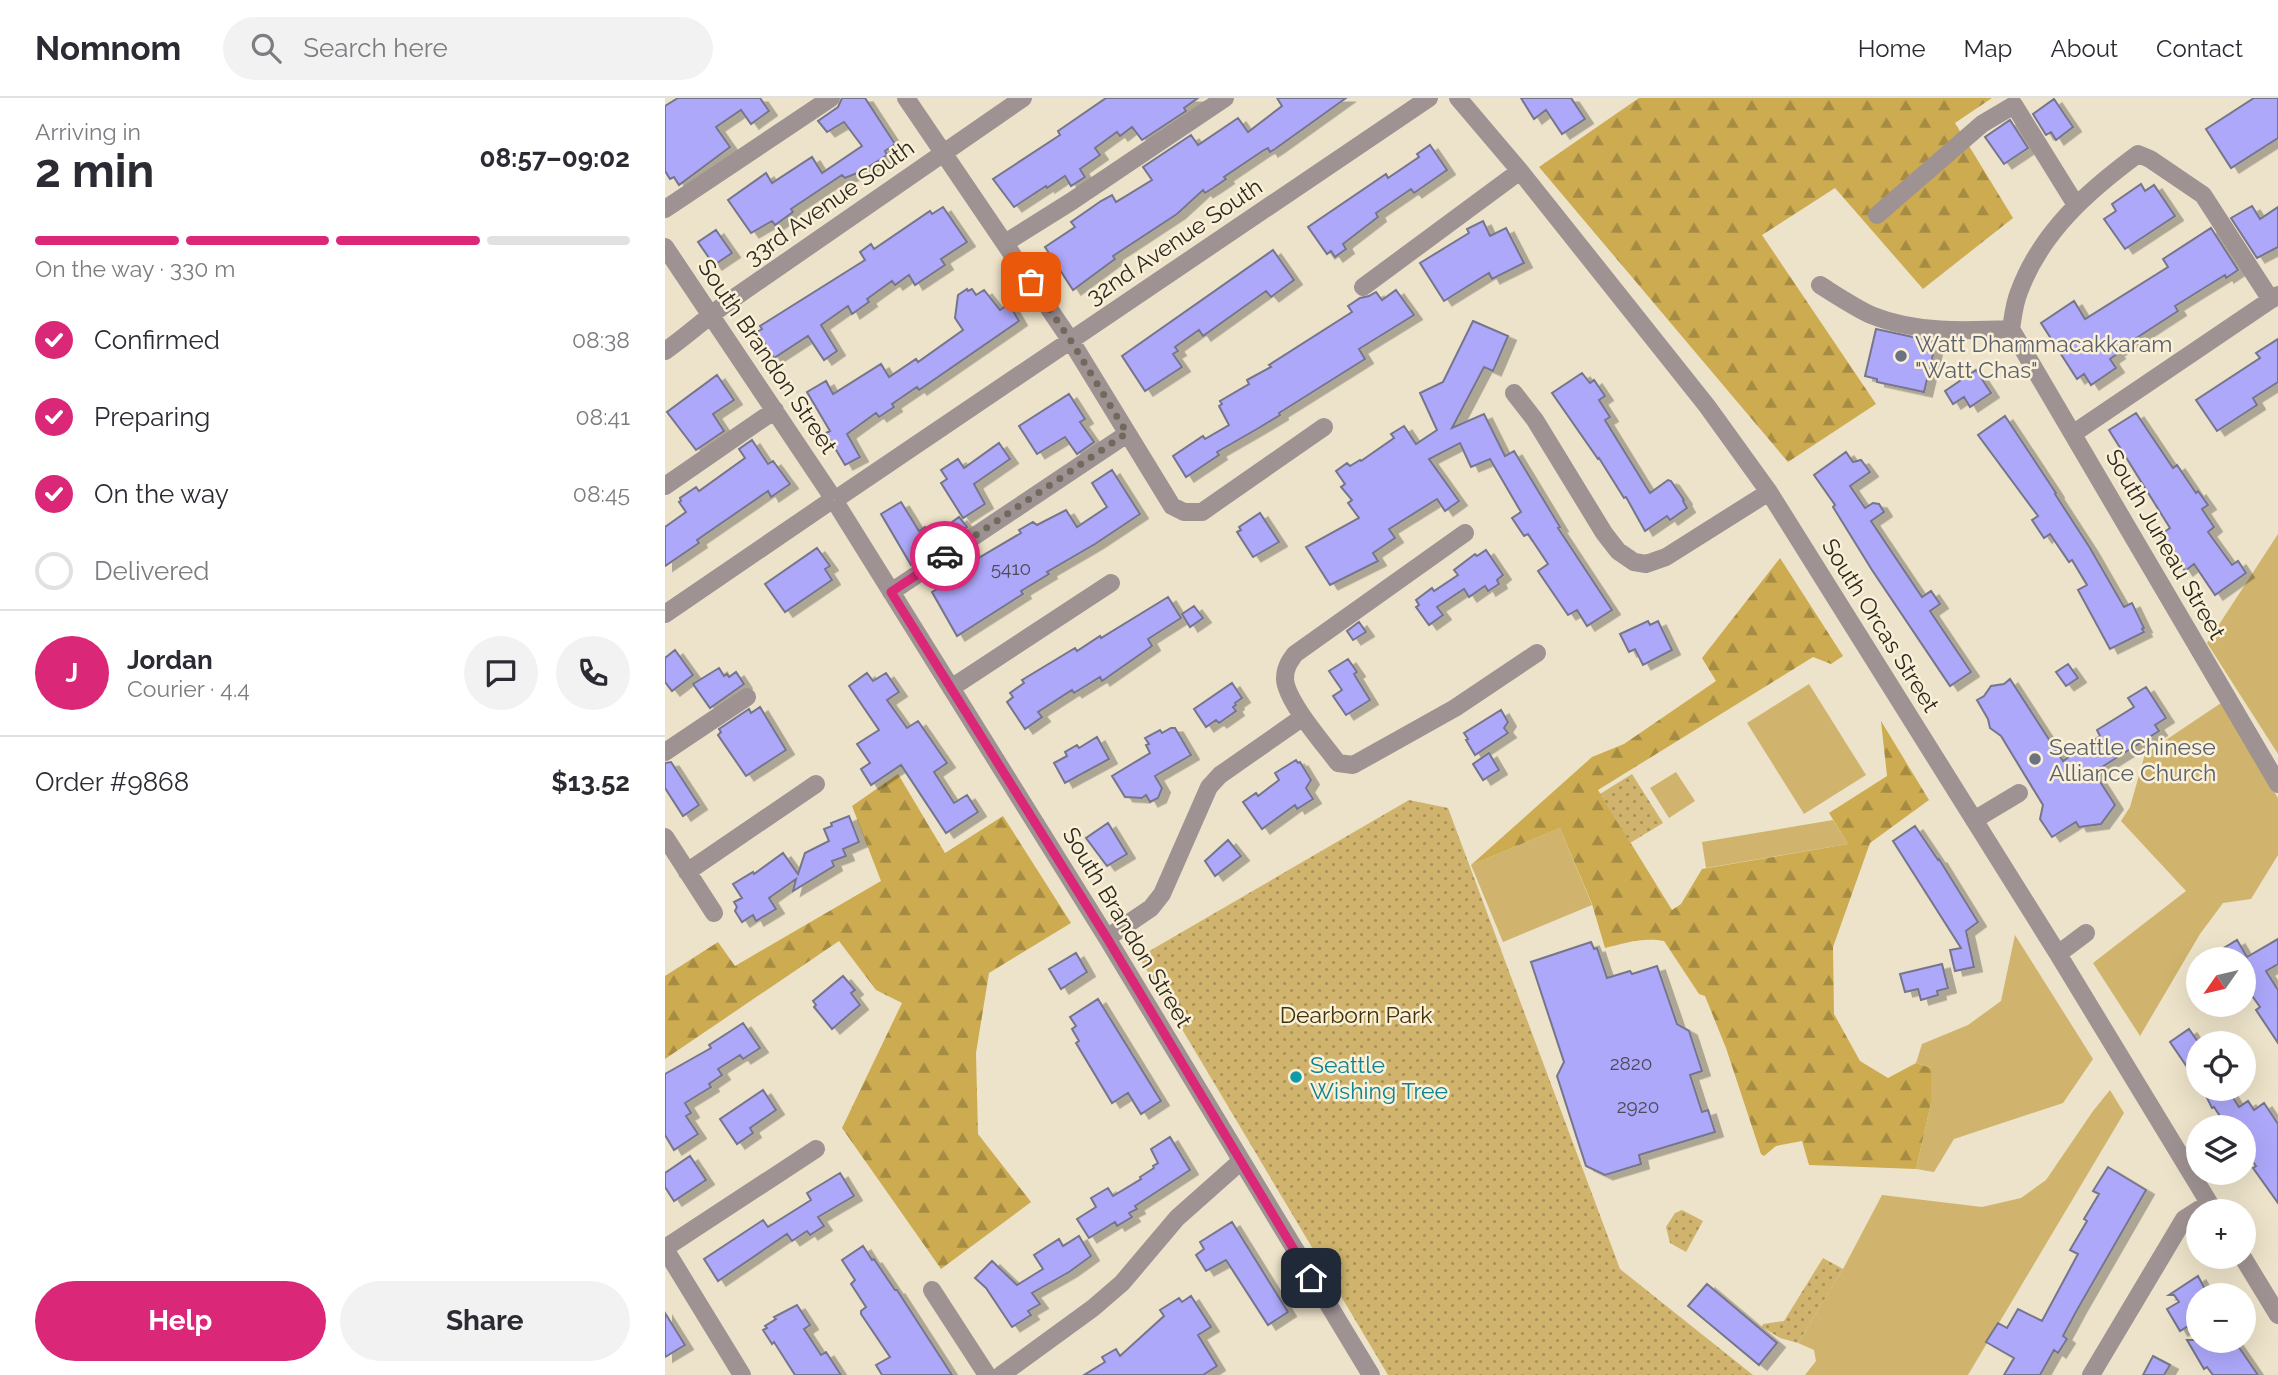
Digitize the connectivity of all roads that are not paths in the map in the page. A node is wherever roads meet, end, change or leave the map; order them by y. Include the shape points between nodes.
1 (831, 98) edge
2 (906, 98) edge
3 (1023, 98) edge
4 (1225, 98) edge
5 (1429, 98) edge
6 (1458, 98) edge
7 (943, 153) junction
8 (1520, 171) junction
9 (2076, 205) junction
10 (665, 209) edge
11 (1877, 215) dead end
12 (1005, 243) junction
13 (665, 247) edge
14 (1820, 285) dead end
15 (1363, 287) dead end
16 (2274, 297) edge
17 (712, 314) junction
18 (2011, 329) junction
19 (1071, 341) junction
20 (665, 351) edge
21 (1514, 393) dead end
22 (775, 410) junction
23 (1324, 427) dead end
24 (1127, 433) junction
25 (2074, 433) junction
26 (665, 486) edge
27 (1769, 492) junction
28 (834, 500) junction
29 (1465, 533) dead end
30 (1111, 583) dead end
31 (891, 592) junction
32 (665, 614) edge
33 (1537, 653) dead end
34 (951, 688) junction
35 (747, 697) dead end
36 (1303, 717) junction
37 (665, 752) edge
38 (816, 784) dead end
39 (2278, 784) edge
40 (2019, 793) dead end
41 (1974, 820) junction
42 (665, 837) edge
43 (687, 872) junction
44 (714, 913) dead end
45 (2085, 933) dead end
46 (1107, 938) junction
47 (2058, 954) junction
48 (816, 1149) dead end
49 (1240, 1162) junction
50 (2206, 1199) edge
51 (2186, 1218) edge
52 (665, 1249) edge
53 (2250, 1269) edge
54 (932, 1290) dead end
55 (2278, 1315) edge
56 (742, 1375) edge
57 (987, 1375) edge
58 (1001, 1375) edge
59 (1371, 1375) edge
60 (2091, 1375) edge

1 - 10 street
2 - 7 street
3 - 7 street, 33rd Avenue South
4 - 12 street
5 - 19 street, 32nd Avenue South
6 - 8 street, South Orcas Street
7 - 12 street
7 - 17 street, 33rd Avenue South
8 - 15 street
8 - 27 street, South Orcas Street via 1707,406
9 - 11 street via 2014,105 1982,124
9 - 16 street via 2138,154 2150,159 2203,195
9 - 18 street via 2050,234 2025,276
12 - 19 street
13 - 17 street, South Brandon Street
14 - 18 street via 1872,315 1917,326 1960,331
16 - 25 street
17 - 20 street, 33rd Avenue South
17 - 22 street, South Brandon Street
18 - 25 street, South Juneau Street
19 - 24 street
19 - 28 street, 32nd Avenue South
21 - 27 street via 1604,533 1634,562 1646,564 1666,557
22 - 26 street
22 - 28 street, South Brandon Street
23 - 24 street via 1202,512 1184,512 1173,506
24 - 31 street
25 - 39 street, South Juneau Street
27 - 41 street, South Orcas Street
28 - 31 street, South Brandon Street
28 - 32 street, 32nd Avenue South
29 - 36 street via 1295,654 1286,666 1285,682
30 - 34 street
31 - 34 street, South Brandon Street
33 - 36 street via 1455,708 1353,765 1338,763
34 - 46 street, South Brandon Street
35 - 37 street
36 - 46 street via 1209,787 1162,894 1151,908
38 - 43 street
40 - 41 street
41 - 47 street, South Orcas Street
42 - 43 street
43 - 44 street
45 - 47 street
46 - 49 street, South Brandon Street
47 - 50 street, South Orcas Street
48 - 52 street
49 - 58 street via 1177,1217 1122,1283
49 - 59 street, South Brandon Street
51 - 60 street
52 - 56 street
53 - 55 street
54 - 57 street

